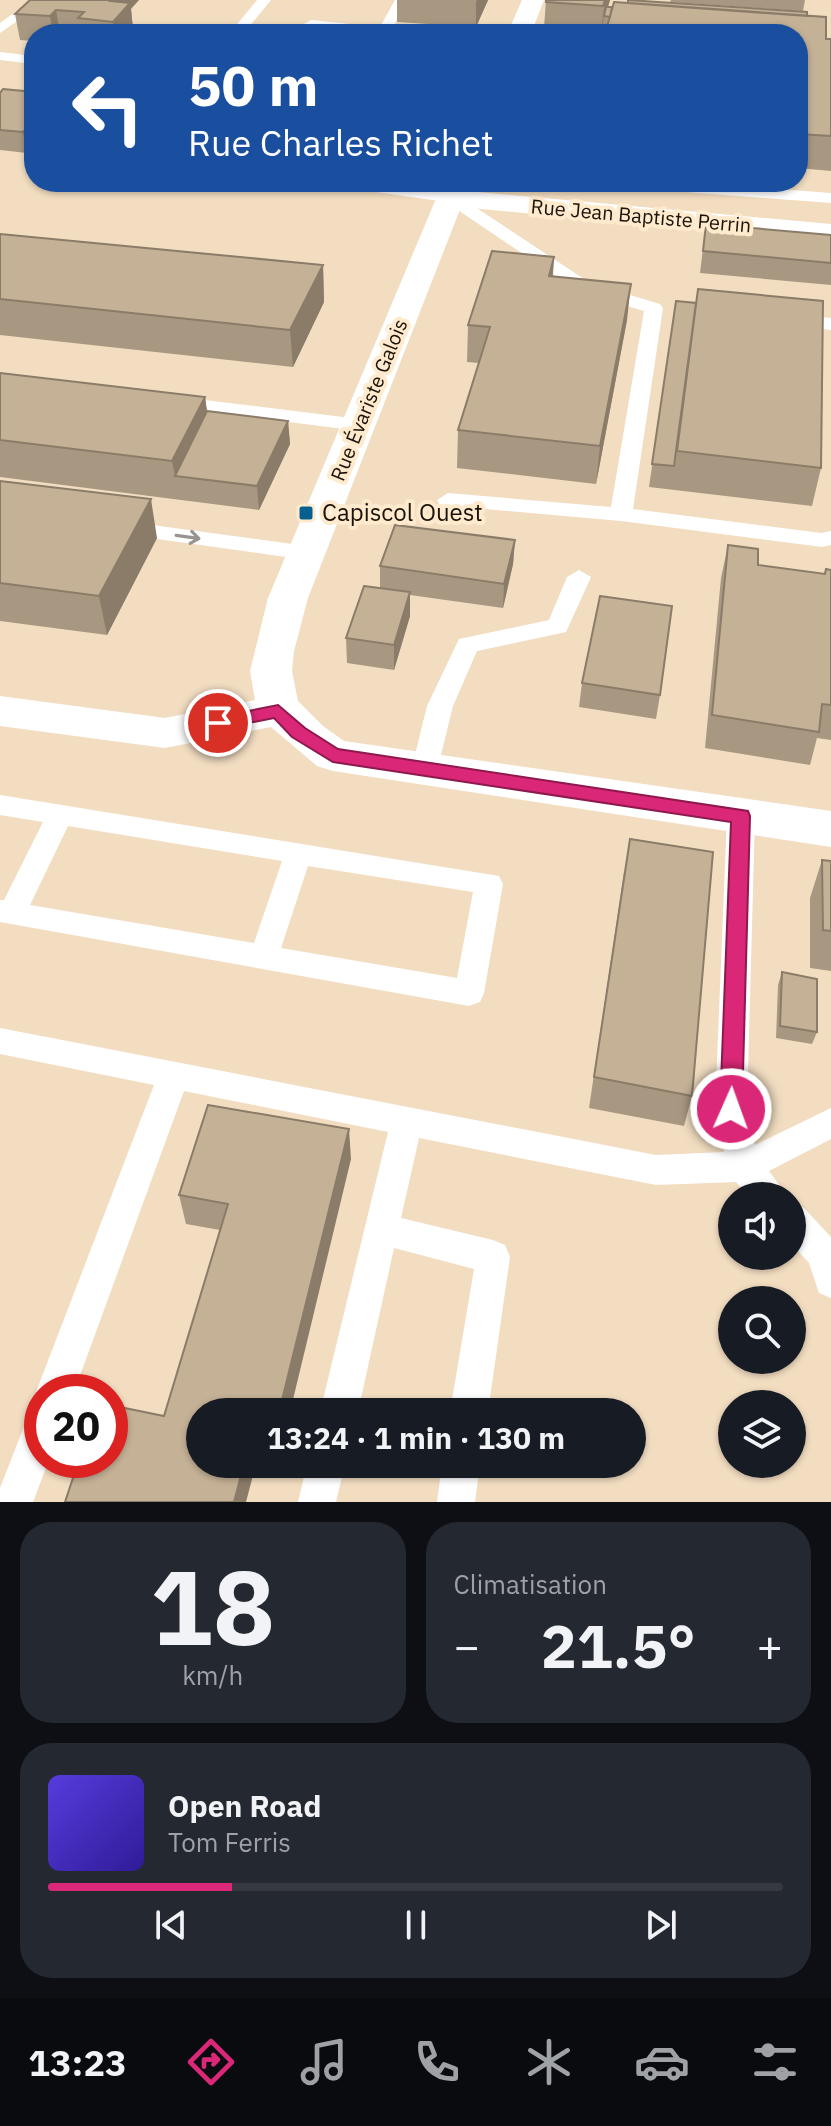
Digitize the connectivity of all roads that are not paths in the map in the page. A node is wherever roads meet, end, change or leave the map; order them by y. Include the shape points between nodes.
1 (40, 0) edge
2 (264, 0) edge
3 (402, 0) edge
4 (533, 0) edge
5 (244, 24) edge
6 (388, 24) edge
7 (523, 24) edge
8 (0, 29) edge
9 (0, 56) edge
10 (24, 59) edge
11 (453, 192) edge
12 (457, 192) edge
13 (470, 192) edge
14 (732, 192) edge
15 (743, 193) junction
16 (831, 198) edge
17 (739, 225) junction
18 (831, 233) edge
19 (772, 319) edge
20 (831, 324) edge
21 (156, 400) edge
22 (359, 425) junction
23 (448, 500) dead end
24 (621, 514) junction
25 (107, 526) edge
26 (831, 538) edge
27 (307, 553) junction
28 (579, 577) dead end
29 (0, 711) edge
30 (278, 711) junction
31 (424, 771) junction
32 (0, 805) edge
33 (60, 814) junction
34 (741, 816) junction
35 (831, 829) edge
36 (299, 852) junction
37 (6, 912) edge
38 (264, 956) junction
39 (0, 1041) edge
40 (173, 1077) junction
41 (831, 1123) edge
42 (406, 1124) junction
43 (743, 1167) junction
44 (757, 1182) edge
45 (382, 1229) junction
46 (806, 1234) edge
47 (831, 1281) edge
48 (62, 1374) edge
49 (342, 1398) edge
50 (471, 1398) edge
51 (24, 1475) edge
52 (323, 1478) edge
53 (459, 1478) edge
54 (14, 1502) edge
55 (317, 1502) edge
56 (456, 1502) edge

1 - 8 lane
2 - 5 lane
3 - 6 lane
4 - 7 street
9 - 10 lane
11 - 22 street, Rue Évariste Galois
12 - 24 lane via 584,287 661,309
13 - 17 street, Rue Jean Baptiste Perrin
14 - 15 lane
15 - 16 lane
15 - 17 lane
17 - 18 street, Rue Jean Baptiste Perrin
19 - 20 lane
21 - 22 lane
22 - 27 street, Rue Évariste Galois
23 - 24 lane
24 - 26 lane
25 -> 27 lane
27 - 30 street, Rue Évariste Galois via 272,652 270,682
28 - 31 lane via 558,626 468,645 444,688
29 - 30 street via 165,733
30 - 31 street via 298,733 333,755
31 - 34 street
32 - 33 lane
33 - 36 lane
33 - 37 lane
34 - 35 street
34 - 43 lane via 731,1109
36 - 38 lane
36 - 38 lane via 489,884 469,993
37 - 38 lane
39 - 40 lane
40 - 42 lane
40 - 48 lane
41 - 43 lane
42 - 43 lane via 656,1170
42 - 45 lane
43 - 44 lane
45 - 49 lane
45 - 50 lane via 493,1257
46 - 47 lane via 825,1255
51 - 54 lane
52 - 55 lane
53 - 56 lane

